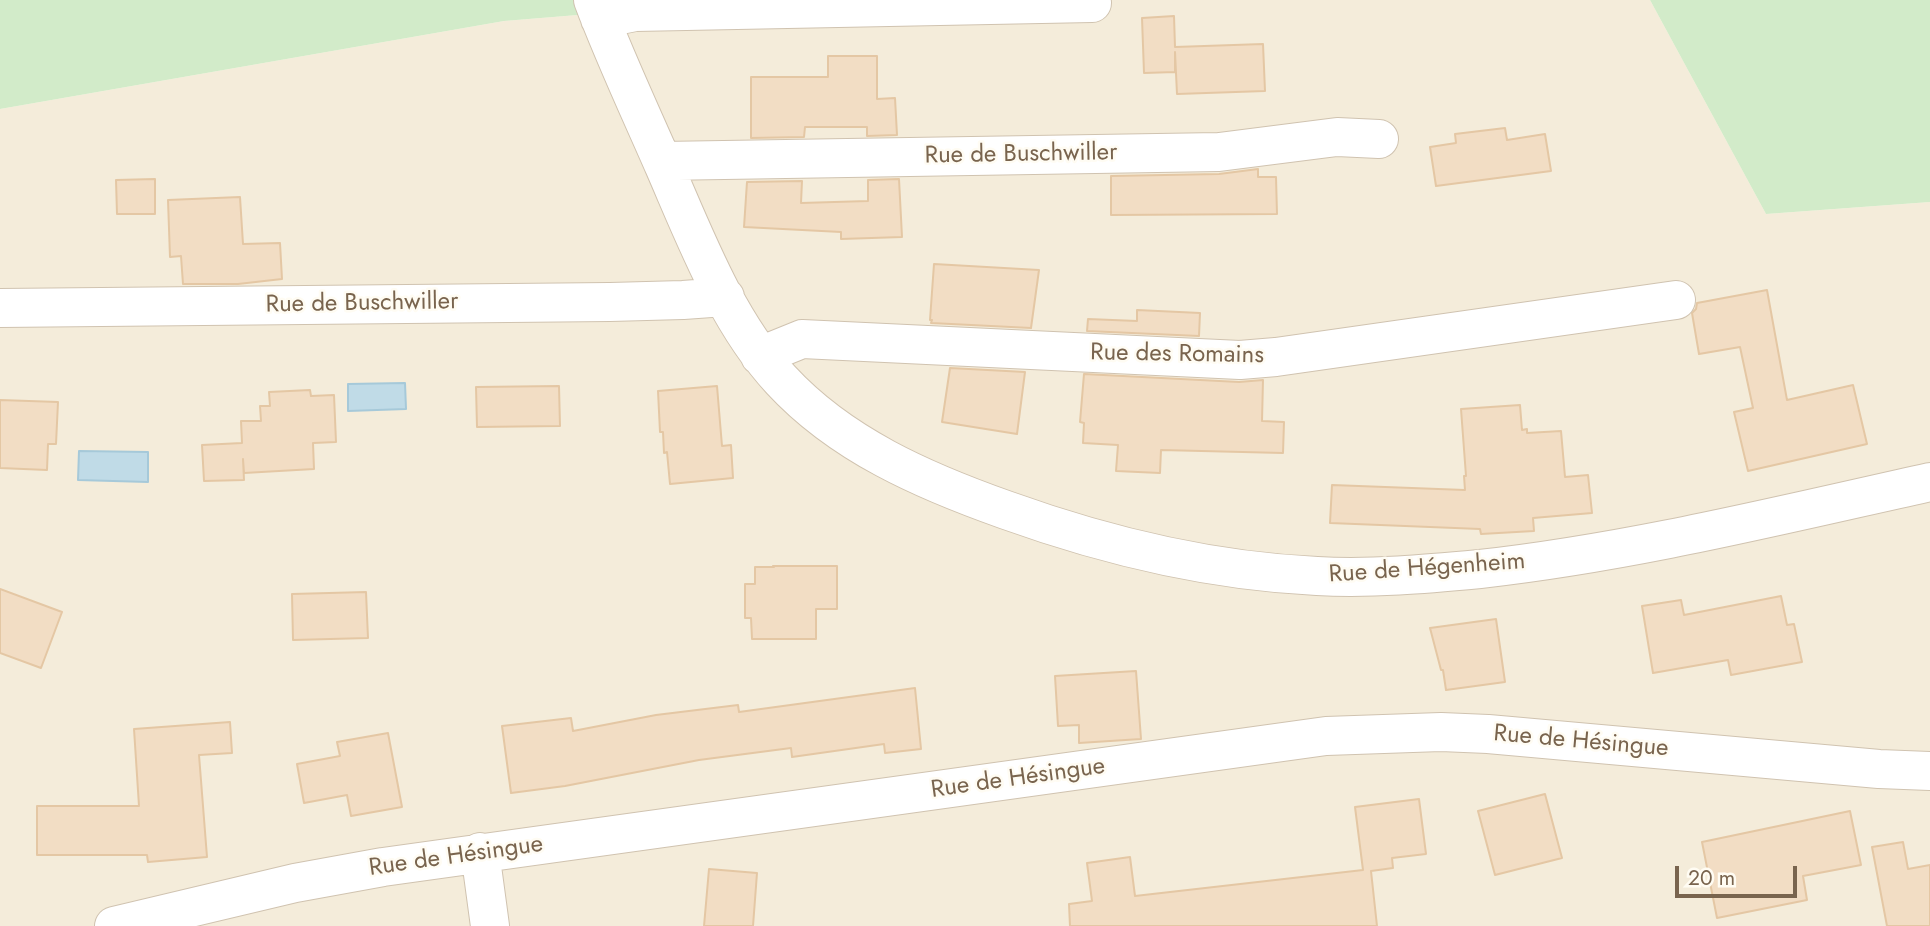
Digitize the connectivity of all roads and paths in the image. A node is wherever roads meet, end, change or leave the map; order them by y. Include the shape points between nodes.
1 (1092, 4) dead end
2 (597, 10) edge
3 (1379, 139) dead end
4 (662, 161) junction
5 (724, 297) junction
6 (1676, 300) dead end
7 (0, 308) edge
8 (760, 356) junction
9 (1930, 482) edge
10 (1930, 771) edge
11 (480, 852) junction
12 (114, 926) edge
13 (490, 926) edge

1 - 2 street
2 - 4 street
3 - 4 street, Rue de Buschwiller via 1337,137 1219,152
4 - 5 street, Rue de Hégenheim
5 - 7 street, Rue de Buschwiller
5 - 8 street, Rue de Hégenheim
6 - 8 street, Rue des Romains via 1276,358 1209,360 802,340
8 - 9 street, Rue de Hégenheim via 815,413 886,460 923,477 1090,539 1240,569 1380,576 1520,564 1658,541
10 - 11 street, Rue de Hésingue via 1488,734 1326,736
11 - 12 street, Rue de Hésingue via 295,883
11 - 13 street

